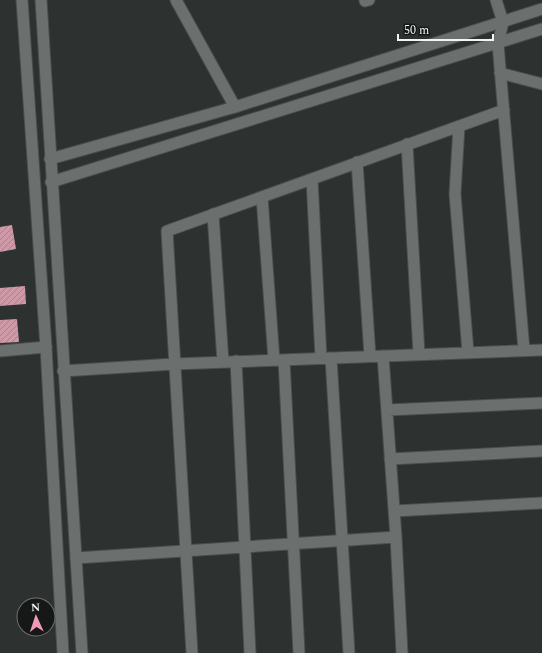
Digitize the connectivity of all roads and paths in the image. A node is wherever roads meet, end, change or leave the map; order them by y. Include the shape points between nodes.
1 (22, 0) edge
2 (41, 0) edge
3 (176, 0) edge
4 (496, 0) edge
5 (542, 9) edge
6 (503, 22) junction
7 (542, 29) edge
8 (498, 44) junction
9 (500, 73) junction
10 (542, 84) edge
11 (234, 107) junction
12 (504, 110) junction
13 (459, 126) junction
14 (407, 144) junction
15 (50, 159) junction
16 (357, 162) junction
17 (312, 179) junction
18 (51, 182) junction
19 (262, 197) junction
20 (213, 214) junction
21 (46, 347) junction
22 (524, 350) junction
23 (542, 350) edge
24 (0, 351) edge
25 (468, 352) junction
26 (419, 354) junction
27 (370, 356) junction
28 (383, 356) junction
29 (326, 358) junction
30 (279, 360) junction
31 (236, 361) junction
32 (223, 362) junction
33 (174, 364) junction
34 (63, 371) junction
35 (542, 403) edge
36 (387, 410) junction
37 (542, 451) edge
38 (390, 459) junction
39 (542, 503) edge
40 (394, 510) junction
41 (396, 537) junction
42 (342, 541) junction
43 (293, 544) junction
44 (244, 547) junction
45 (184, 551) junction
46 (76, 558) junction
47 (63, 653) edge
48 (82, 653) edge
49 (192, 653) edge
50 (250, 653) edge
51 (299, 653) edge
52 (349, 653) edge
53 (402, 653) edge

1 - 21 street
2 - 15 street
3 - 11 street
4 - 6 street
5 - 6 street
6 - 8 street
6 - 11 street
7 - 8 street
8 - 9 street
8 - 18 street
9 - 10 street
9 - 12 street
11 - 15 street
12 - 13 street
12 - 22 street
13 - 14 street
13 - 25 street via 455,194
14 - 16 street
14 - 26 street
15 - 18 street
16 - 17 street
16 - 27 street
17 - 19 street
17 - 29 street
18 - 34 street
19 - 20 street
19 - 30 street
20 - 32 street
20 - 33 street via 167,231
21 - 24 street
21 - 47 street
22 - 23 street
22 - 25 street
25 - 26 street
26 - 28 street
27 - 28 street
27 - 29 street
28 - 36 street
29 - 30 street
29 - 42 street
30 - 31 street
30 - 43 street
31 - 32 street
31 - 44 street
32 - 33 street
33 - 34 street
33 - 45 street
34 - 46 street
35 - 36 street
36 - 38 street
37 - 38 street
38 - 40 street
39 - 40 street
40 - 41 street
41 - 42 street
41 - 53 street
42 - 43 street
42 - 52 street
43 - 44 street
43 - 51 street
44 - 45 street
44 - 50 street
45 - 46 street
45 - 49 street
46 - 48 street

